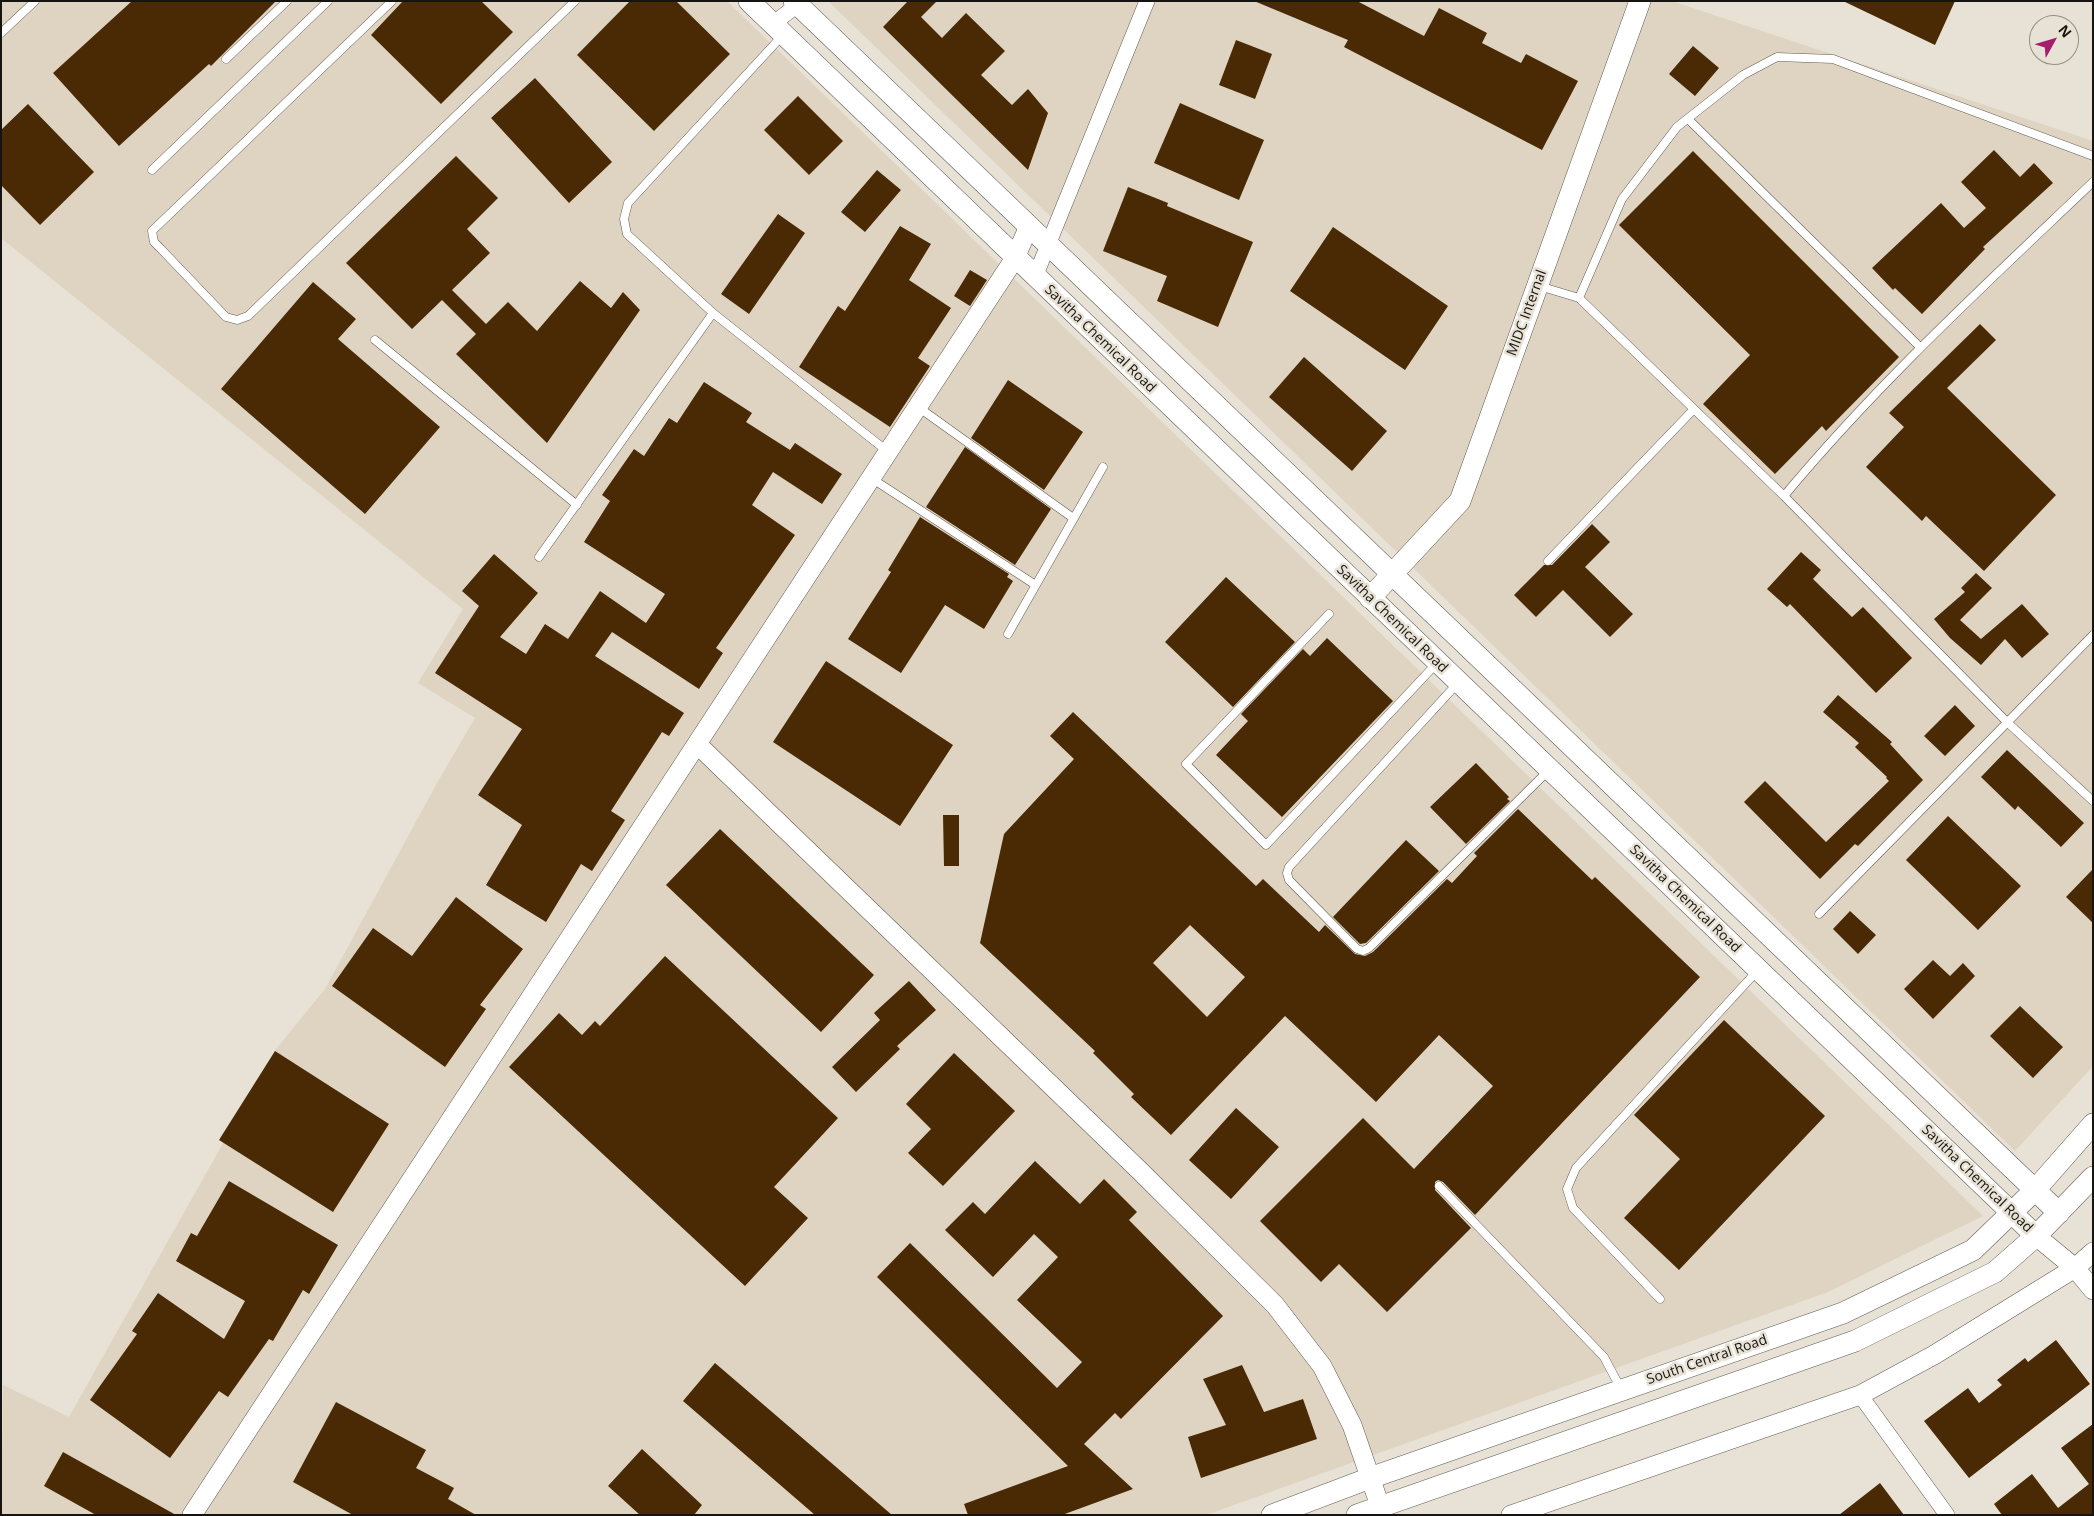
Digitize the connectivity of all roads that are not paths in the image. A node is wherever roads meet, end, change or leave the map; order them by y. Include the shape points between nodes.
1 (35, 1) edge
2 (287, 1) edge
3 (328, 1) edge
4 (392, 1) edge
5 (575, 1) edge
6 (750, 1) edge
7 (1147, 1) edge
8 (1640, 1) edge
9 (798, 2) edge
10 (778, 29) junction
11 (1, 33) edge
12 (226, 58) dead end
13 (1688, 119) junction
14 (2093, 156) edge
15 (152, 170) dead end
16 (2093, 182) edge
17 (1029, 226) junction
18 (1048, 244) junction
19 (1015, 258) junction
20 (1035, 276) junction
21 (1538, 285) junction
22 (1579, 298) junction
23 (714, 313) junction
24 (375, 340) dead end
25 (1920, 347) junction
26 (918, 407) junction
27 (1694, 409) junction
28 (888, 452) junction
29 (1102, 467) dead end
30 (871, 478) junction
31 (1784, 496) junction
32 (577, 504) junction
33 (1073, 518) junction
34 (539, 557) dead end
35 (1548, 562) dead end
36 (1392, 574) junction
37 (1034, 584) junction
38 (1370, 598) junction
39 (1329, 614) dead end
40 (1008, 634) dead end
41 (2093, 635) edge
42 (1438, 662) junction
43 (1459, 683) junction
44 (2008, 723) junction
45 (697, 744) junction
46 (1549, 769) junction
47 (2093, 802) edge
48 (1819, 914) dead end
49 (1759, 969) junction
50 (2093, 1124) edge
51 (2093, 1177) edge
52 (1439, 1186) dead end
53 (2035, 1190) junction
54 (2012, 1213) junction
55 (2059, 1213) junction
56 (2036, 1236) junction
57 (2093, 1252) edge
58 (2075, 1268) junction
59 (2093, 1290) edge
60 (1660, 1299) dead end
61 (1622, 1390) junction
62 (1860, 1395) junction
63 (1370, 1478) junction
64 (1380, 1506) junction
65 (1535, 1511) edge
66 (192, 1515) edge
67 (1272, 1515) edge
68 (1357, 1515) edge
69 (1511, 1515) edge
70 (1947, 1515) edge

1 - 11 lane
2 - 12 lane
3 - 15 lane
4 - 5 lane via 152,231 154,242 226,317 237,320 248,316
6 - 10 main road, Savitha Chemical Road
7 - 18 street
8 - 21 main road, MIDC Internal
9 - 10 street
9 - 17 main road
10 - 19 main road, Savitha Chemical Road
10 - 23 lane via 628,204 624,219 627,234
13 - 14 lane via 1743,75 1777,57 1833,59
13 - 22 lane via 1678,127 1622,199
13 - 25 lane
16 - 25 lane
17 - 18 main road
17 - 19 street
18 - 20 street
18 - 36 main road
19 - 20 main road, Savitha Chemical Road
19 - 26 street
20 - 38 main road, Savitha Chemical Road
21 - 22 lane
21 - 36 main road, MIDC Internal via 1460,501
22 - 27 lane
23 - 28 lane
23 - 32 lane
24 - 32 lane
25 - 31 lane
26 - 28 street
26 - 33 lane
27 - 31 lane
27 - 35 lane
28 - 30 street
29 - 33 lane
30 - 37 lane
30 - 45 street
31 - 44 lane
32 - 34 lane
33 - 37 lane
36 - 38 main road, MIDC Internal
36 - 53 main road
37 - 40 lane
38 - 42 main road, Savitha Chemical Road
39 - 42 lane via 1186,764 1266,845
41 - 44 lane
42 - 43 main road, Savitha Chemical Road
43 - 46 main road, Savitha Chemical Road
43 - 46 lane via 1289,867 1289,880 1357,949 1369,948
44 - 47 lane
44 - 48 lane
45 - 63 street via 1275,1305 1322,1366 1352,1425
45 - 66 street
46 - 49 main road, Savitha Chemical Road
49 - 54 main road, Savitha Chemical Road
49 - 60 lane via 1576,1168 1567,1189 1572,1208
50 - 53 main road, South Central Road
51 - 55 main road
52 - 61 lane via 1604,1358
53 - 54 main road, South Central Road
53 - 55 main road
54 - 56 main road, Savitha Chemical Road
54 - 61 main road, South Central Road via 1974,1250 1843,1313
55 - 56 main road
56 - 58 street
56 - 64 main road via 1995,1272 1855,1341
57 - 58 street
58 - 59 street
58 - 62 street via 1934,1355
61 - 63 main road, South Central Road
62 - 65 street
62 - 70 street
63 - 64 street
63 - 67 main road, South Central Road
64 - 68 main road
65 - 69 street

